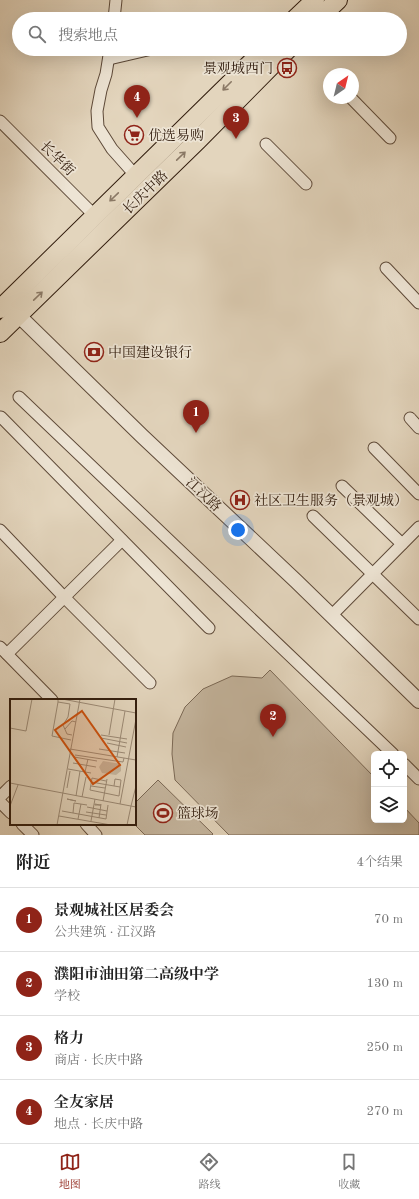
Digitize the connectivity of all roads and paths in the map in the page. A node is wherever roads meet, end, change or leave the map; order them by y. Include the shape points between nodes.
1 (116, 0) edge
2 (314, 0) edge
3 (338, 0) edge
4 (115, 12) edge
5 (302, 12) edge
6 (325, 12) edge
7 (109, 56) edge
8 (262, 56) edge
9 (262, 56) edge
10 (357, 104) edge
11 (0, 121) edge
12 (390, 138) dead end
13 (266, 144) dead end
14 (136, 176) junction
15 (306, 184) dead end
16 (95, 216) junction
17 (386, 268) dead end
18 (419, 302) edge
19 (8, 309) edge
20 (0, 333) edge
21 (19, 397) dead end
22 (1, 418) dead end
23 (410, 418) dead end
24 (419, 428) edge
25 (374, 448) dead end
26 (342, 486) dead end
27 (419, 494) edge
28 (313, 516) dead end
29 (419, 527) edge
30 (0, 530) edge
31 (122, 540) junction
32 (402, 544) junction
33 (373, 574) junction
34 (64, 597) junction
35 (331, 616) junction
36 (419, 619) edge
37 (209, 628) dead end
38 (4, 651) edge
39 (150, 683) dead end
40 (51, 699) edge
41 (419, 701) edge
42 (390, 751) edge
43 (407, 767) edge
44 (419, 779) edge
45 (10, 787) edge
46 (0, 797) edge
47 (0, 802) edge
48 (10, 812) edge
49 (23, 825) edge
50 (87, 825) edge
51 (33, 835) edge
52 (96, 835) edge

1 - 4 street
2 - 5 main road
3 - 6 main road
7 - 14 street via 97,112 98,128 112,149
8 -> 14 main road, 长庆中路
19 -> 9 main road, 长庆中路 via 198,140
10 - 12 street
11 - 16 street, 长华街
13 - 15 street
14 -> 16 main road, 长庆中路
16 - 19 main road, 长庆中路
17 - 18 street
19 - 20 main road, 长庆中路
19 - 35 street, 江汉路
21 - 42 street
22 - 31 street
23 - 24 street
25 - 27 street
26 - 32 street
28 - 33 street
29 - 32 street
30 - 34 street
31 - 34 street
31 - 37 street
32 - 33 street
33 - 35 street
33 - 36 street
34 - 38 street
34 - 39 street
35 - 41 street, 江汉路
38 - 40 street
43 - 44 street
45 - 46 street
47 - 48 street
49 - 51 street
50 - 52 street

